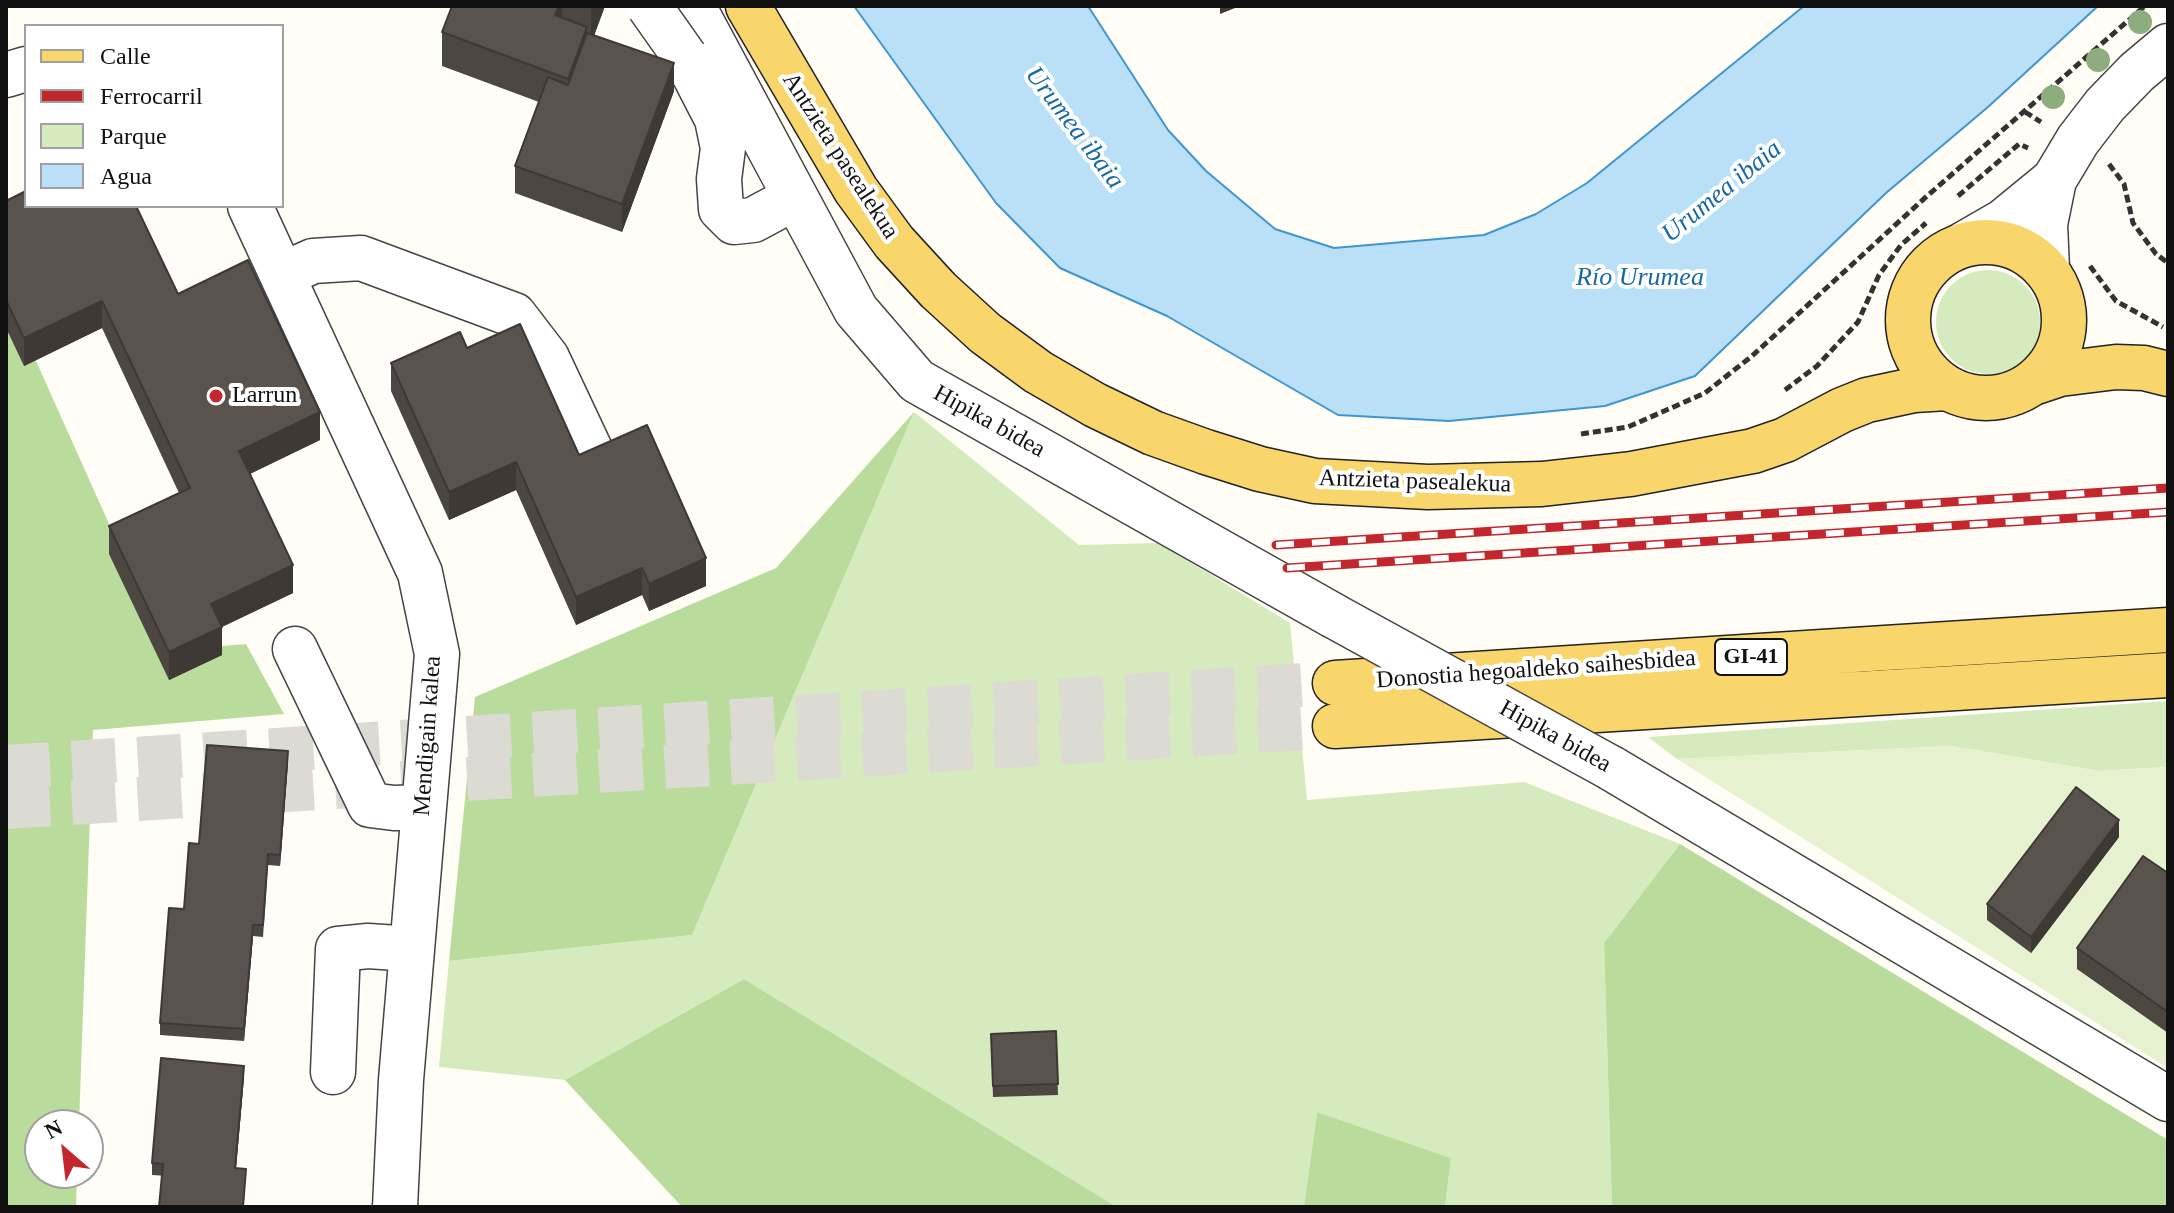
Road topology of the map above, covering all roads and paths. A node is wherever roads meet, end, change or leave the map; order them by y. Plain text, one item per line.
1 (647, 6) edge
2 (693, 6) edge
3 (748, 6) edge
4 (2145, 6) edge
5 (2168, 46) edge
6 (703, 90) junction
7 (2100, 159) dead end
8 (2042, 165) junction
9 (794, 198) junction
10 (1948, 204) dead end
11 (251, 208) edge
12 (721, 209) junction
13 (1950, 229) junction
14 (2089, 257) dead end
15 (2168, 263) edge
16 (282, 275) junction
17 (2054, 284) junction
18 (1907, 322) junction
19 (2168, 329) edge
20 (2156, 371) edge
21 (2033, 383) junction
22 (1947, 388) junction
23 (1782, 392) dead end
24 (1842, 410) junction
25 (1569, 436) dead end
26 (594, 458) edge
27 (2168, 630) edge
28 (295, 649) dead end
29 (2168, 675) edge
30 (1335, 683) tunnel mouth
31 (1335, 726) tunnel mouth
32 (424, 807) junction
33 (412, 949) junction
34 (333, 1072) dead end
35 (2168, 1099) edge
36 (395, 1207) edge

1 - 6 street, bridge
2 - 9 street, Hipika bidea
3 - 24 main road, Antzieta pasealekua
4 - 25 path
5 - 8 street
6 - 12 street
6 - 12 street
7 - 15 path
8 - 10 path
8 - 13 street
8 - 17 street
9 - 12 street
9 - 35 street, Hipika bidea, bridge
11 - 16 street, Mendigain kalea
13 - 17 main road
13 - 18 main road
13 - 23 path
14 - 19 path
16 - 26 street
16 - 32 street, Mendigain kalea
17 - 20 main road
17 - 21 main road
18 - 22 main road
18 - 24 main road, Antzieta pasealekua
20 - 21 main road
21 - 22 main road
22 - 24 main road, Antzieta pasealekua
27 - 30 main road, Donostia hegoaldeko saihesbidea / GI-41
28 - 32 street
29 - 31 main road, Donostia hegoaldeko saihesbidea / GI-41
32 - 33 street, Mendigain kalea
33 - 34 street
33 - 36 street, Mendigain kalea

